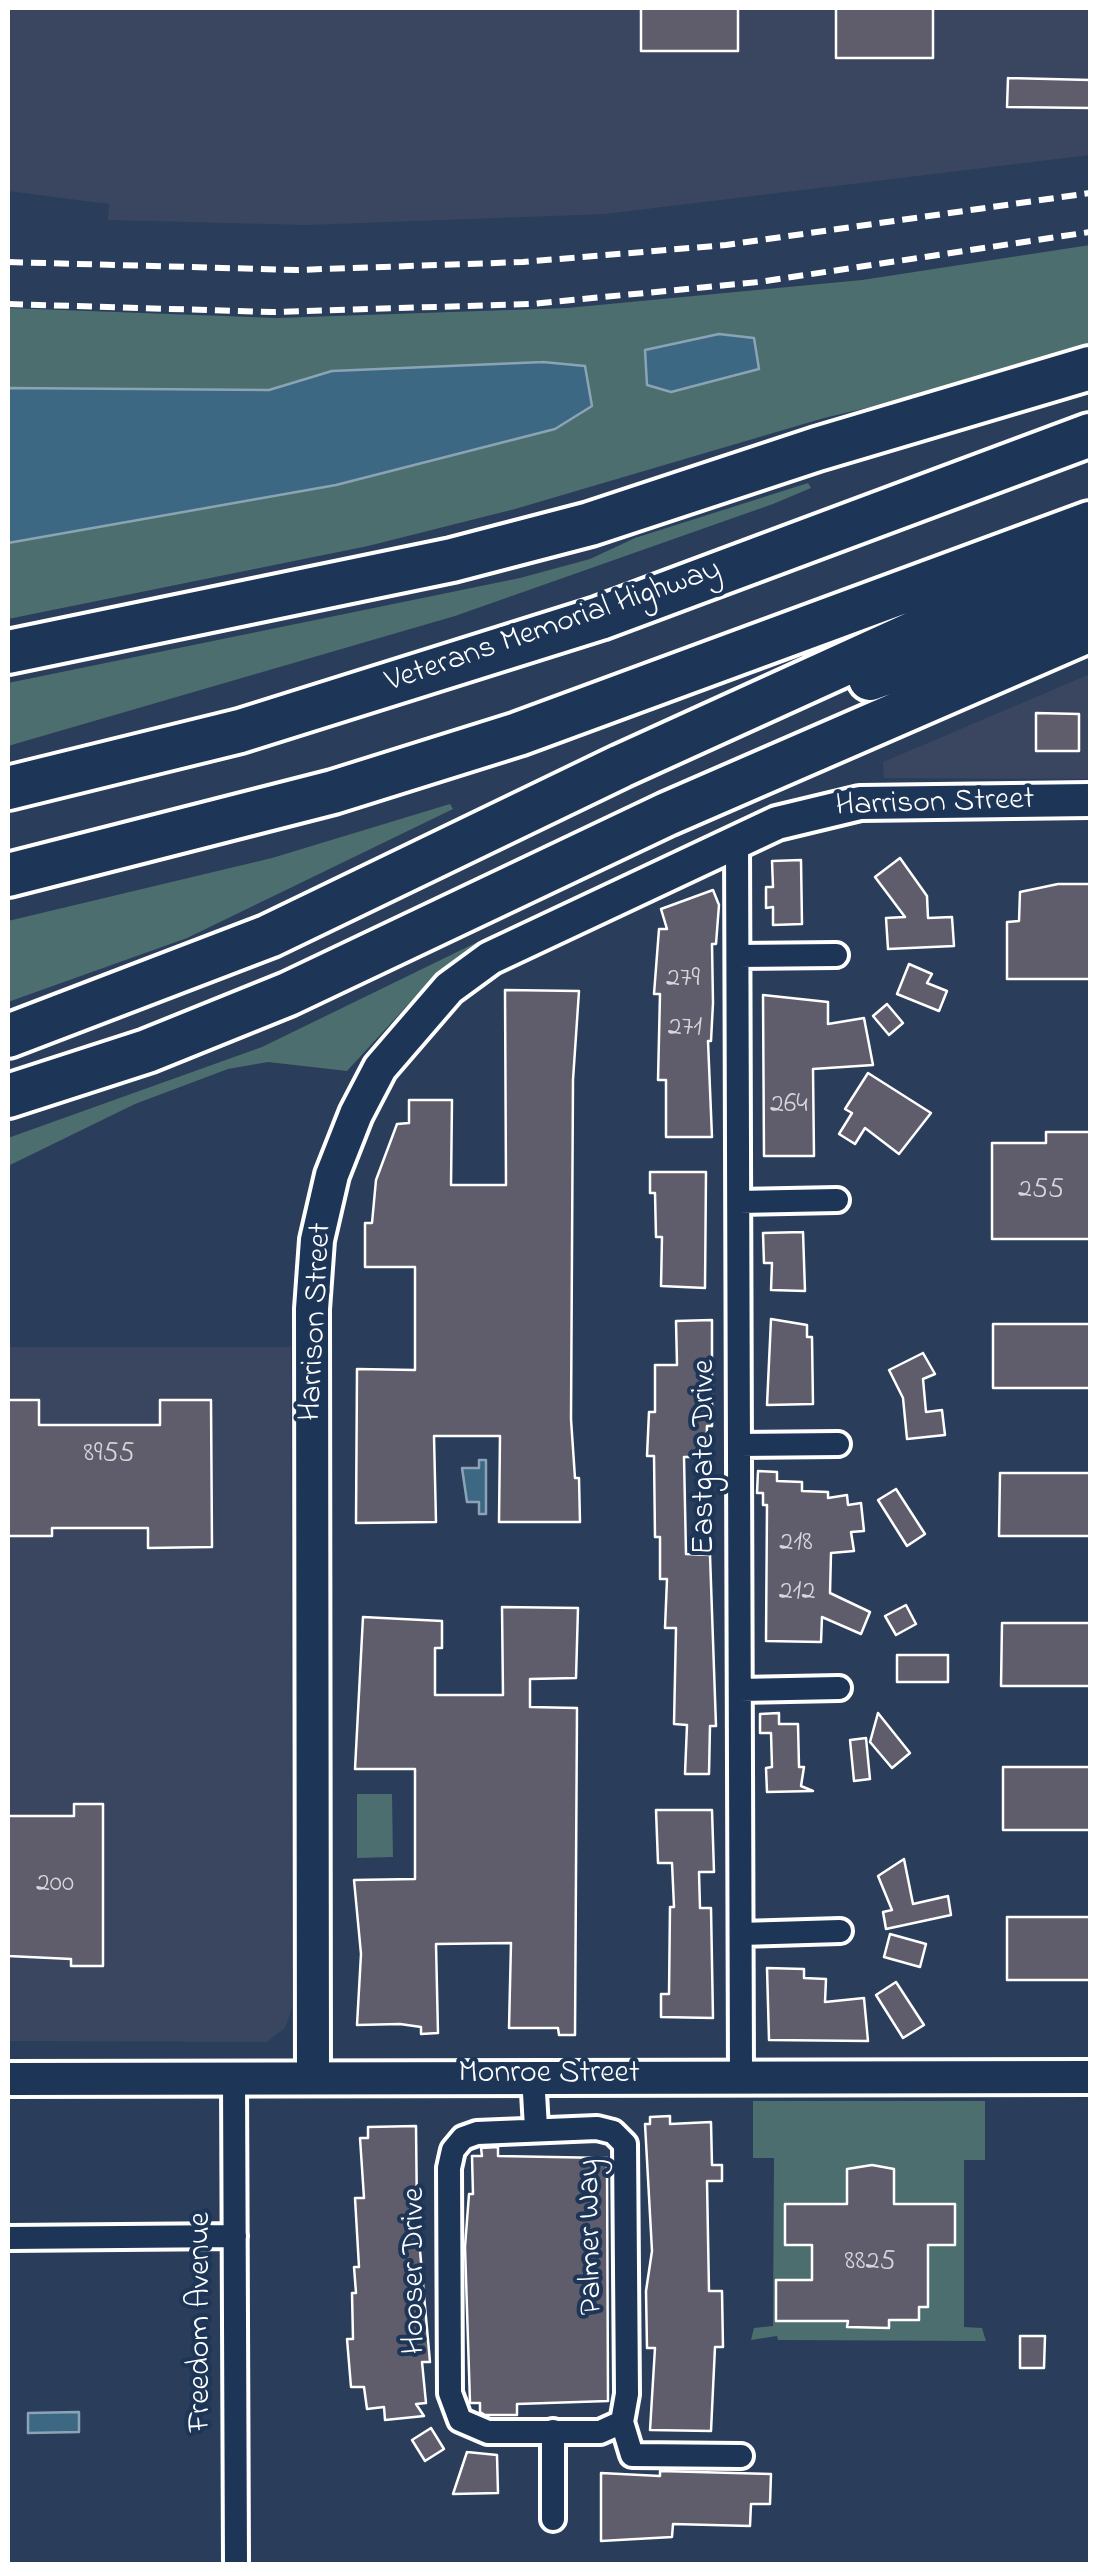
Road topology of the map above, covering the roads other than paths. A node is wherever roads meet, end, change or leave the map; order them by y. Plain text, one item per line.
1 (1090, 368) edge
2 (1090, 435) edge
3 (1090, 524) edge
4 (1090, 560) edge
5 (1090, 599) edge
6 (1090, 630) edge
7 (8, 652) edge
8 (752, 706) junction
9 (8, 788) edge
10 (1090, 800) edge
11 (738, 839) junction
12 (8, 875) edge
13 (836, 954) dead end
14 (738, 956) junction
15 (8, 1036) edge
16 (8, 1096) edge
17 (837, 1200) dead end
18 (738, 1202) junction
19 (838, 1444) dead end
20 (739, 1446) junction
21 (839, 1688) dead end
22 (740, 1690) junction
23 (840, 1931) dead end
24 (741, 1934) junction
25 (533, 2075) junction
26 (741, 2075) junction
27 (234, 2078) junction
28 (313, 2078) junction
29 (1090, 2078) edge
30 (8, 2079) edge
31 (536, 2128) junction
32 (235, 2236) junction
33 (8, 2238) edge
34 (622, 2422) junction
35 (553, 2431) junction
36 (741, 2456) dead end
37 (553, 2519) dead end
38 (236, 2564) edge

1 - 7 highway
2 - 9 highway, Veterans Memorial Highway
3 - 12 highway
4 - 8 highway
5 - 8 highway
6 - 16 highway
8 - 15 highway
10 - 11 street, Harrison Street
11 - 14 street, Eastgate Drive
11 - 28 street, Harrison Street
13 - 14 street
14 - 18 street, Eastgate Drive
17 - 18 street
18 - 20 street, Eastgate Drive
19 - 20 street
20 - 22 street, Eastgate Drive
21 - 22 street
22 - 24 street, Eastgate Drive
23 - 24 street
24 - 26 street, Eastgate Drive
25 - 26 street, Monroe Street
25 - 28 street, Monroe Street
25 - 31 street
26 - 29 street, Monroe Street
27 - 28 street, Monroe Street
27 - 30 street, Monroe Street
27 - 32 street, Freedom Avenue
31 - 34 street, Palmer Way
31 - 35 street, Hooser Drive
32 - 33 street
32 - 38 street, Freedom Avenue
34 - 35 street
34 - 36 street
35 - 37 street

